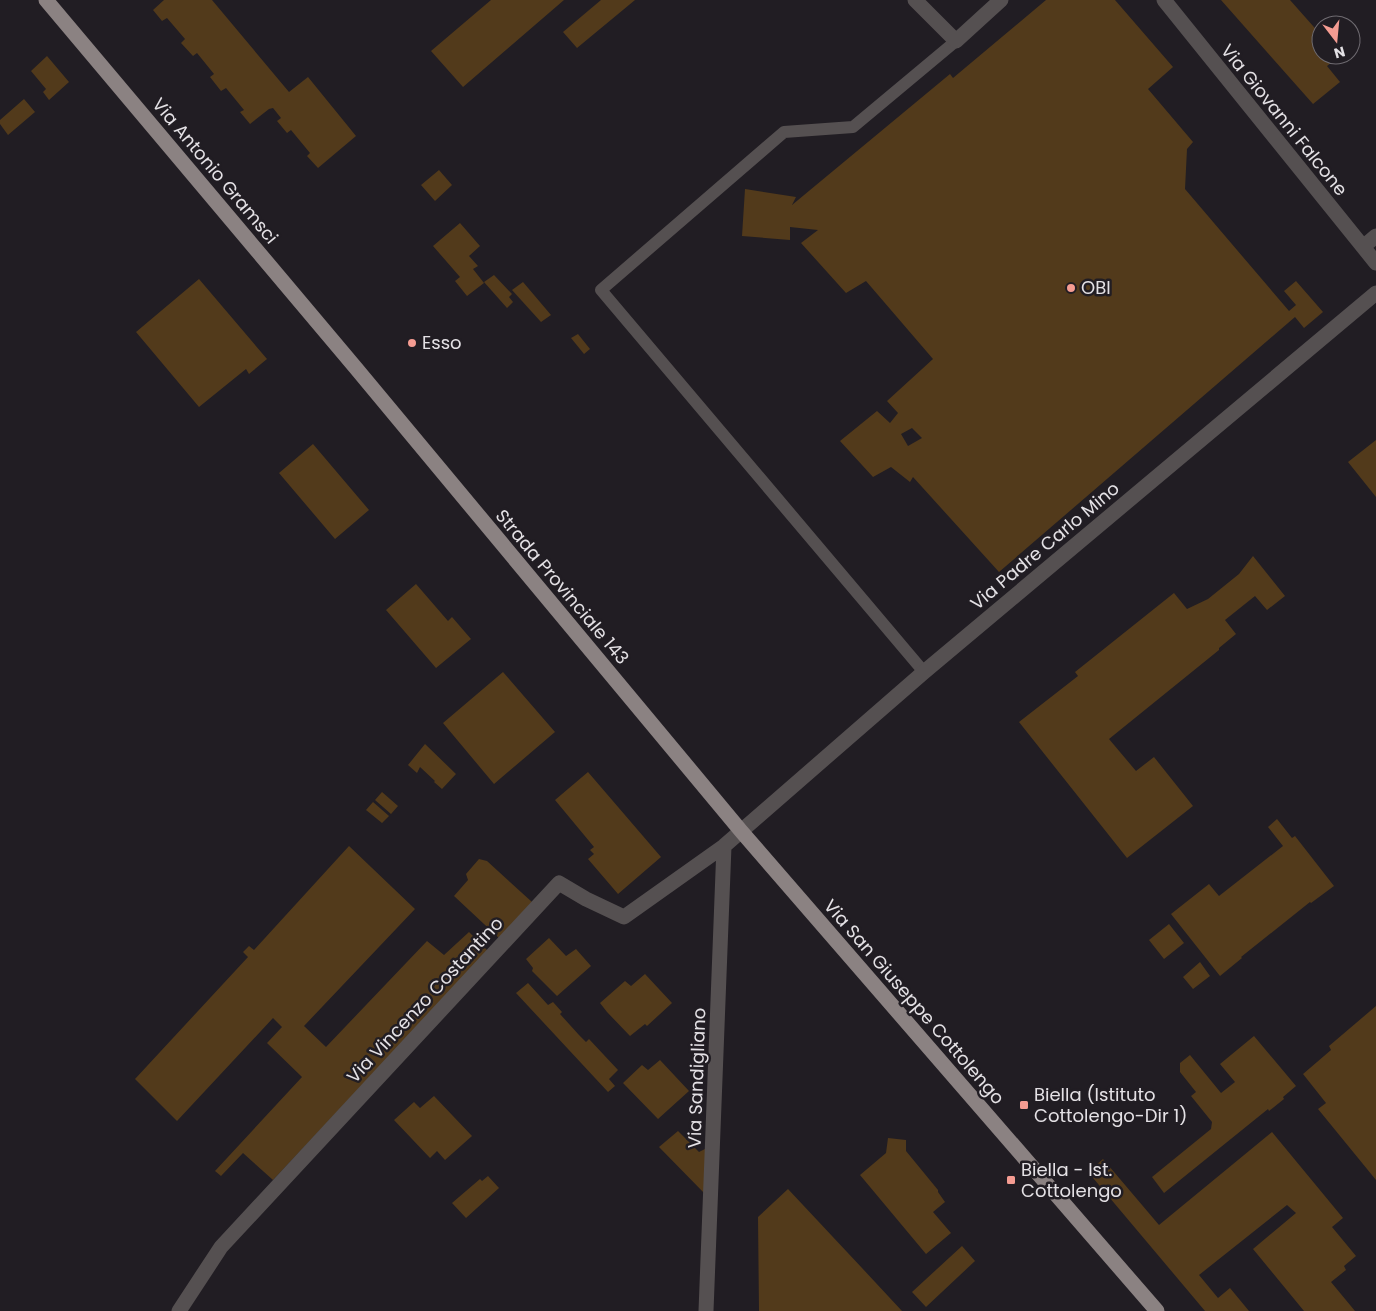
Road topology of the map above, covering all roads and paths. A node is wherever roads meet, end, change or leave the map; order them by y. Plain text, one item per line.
1 (46, 0) edge
2 (915, 0) edge
3 (1000, 0) edge
4 (1164, 0) edge
5 (956, 41) junction
6 (1376, 236) edge
7 (1363, 247) junction
8 (1376, 263) edge
9 (1376, 292) edge
10 (355, 367) joint
11 (924, 672) junction
12 (741, 830) junction
13 (724, 846) junction
14 (179, 1311) edge
15 (706, 1311) edge
16 (1157, 1311) edge

1 - 10 main road, Via Antonio Gramsci
2 - 5 street
3 - 5 street
4 - 7 street, Via Giovanni Falcone
5 - 11 lane
6 - 7 street
7 - 8 street, Via Giovanni Falcone
9 - 11 street, Via Padre Carlo Mino
10 - 12 main road, Strada Provinciale 143
11 - 12 street, Via Padre Carlo Mino
12 - 13 street, Via Vincenzo Costantino
12 - 16 main road, Via San Giuseppe Cottolengo
13 - 14 street, Via Vincenzo Costantino
13 - 15 street, Via Sandigliano

